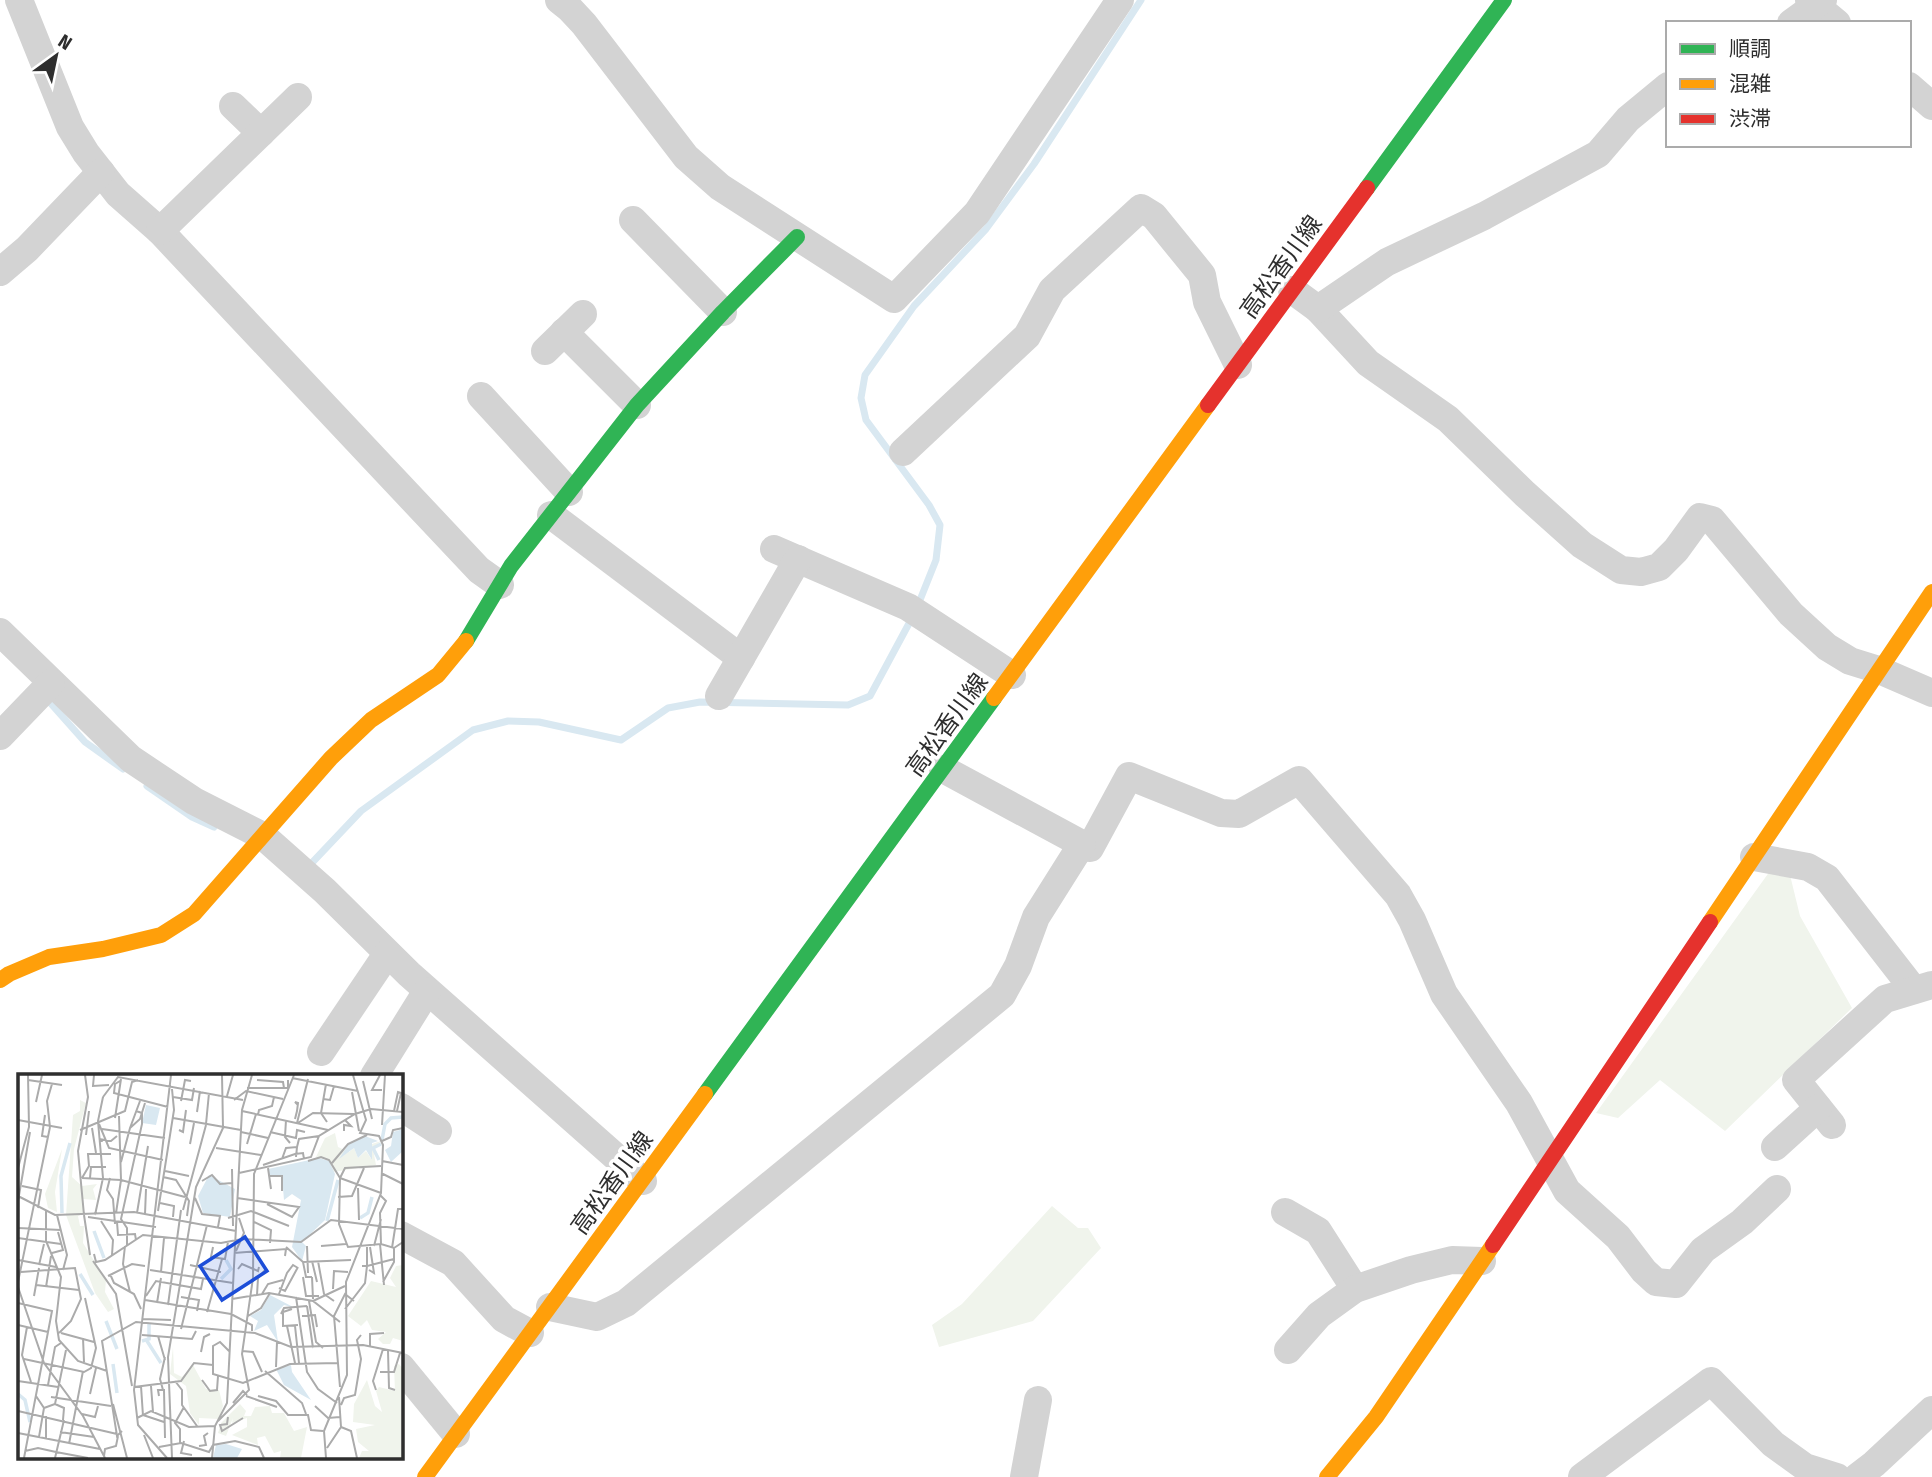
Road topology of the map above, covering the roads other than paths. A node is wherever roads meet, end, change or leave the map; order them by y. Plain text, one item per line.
1 (19, 0) edge
2 (558, 0) edge
3 (1120, 0) edge
4 (1504, 0) edge
5 (1821, 7) edge
6 (1795, 21) edge
7 (1666, 88) edge
8 (1911, 88) edge
9 (298, 97) dead end
10 (233, 106) dead end
11 (1932, 106) edge
12 (261, 133) junction
13 (101, 172) junction
14 (633, 220) dead end
15 (160, 231) junction
16 (797, 237) junction
17 (0, 272) edge
18 (1292, 290) junction
19 (1318, 309) junction
20 (723, 312) junction
21 (564, 332) dead end
22 (1238, 365) junction
23 (481, 396) dead end
24 (637, 405) junction
25 (903, 452) dead end
26 (569, 492) junction
27 (551, 515) junction
28 (500, 584) junction
29 (1932, 592) edge
30 (0, 632) edge
31 (741, 658) junction
32 (1879, 670) junction
33 (1012, 675) junction
34 (45, 690) junction
35 (1932, 693) edge
36 (719, 696) dead end
37 (0, 736) edge
38 (943, 769) junction
39 (257, 843) junction
40 (1082, 844) junction
41 (1754, 857) junction
42 (387, 954) junction
43 (0, 980) edge
44 (1923, 988) edge
45 (428, 991) junction
46 (321, 1052) dead end
47 (375, 1074) edge
48 (402, 1108) edge
49 (438, 1131) dead end
50 (1775, 1147) dead end
51 (1549, 1161) junction
52 (643, 1181) junction
53 (1777, 1189) dead end
54 (1285, 1212) dead end
55 (402, 1237) edge
56 (1482, 1261) junction
57 (1355, 1289) junction
58 (550, 1307) junction
59 (530, 1333) junction
60 (1288, 1350) dead end
61 (402, 1368) edge
62 (1038, 1400) dead end
63 (1932, 1410) edge
64 (456, 1434) junction
65 (425, 1477) edge
66 (1024, 1477) edge
67 (1327, 1477) edge
68 (1582, 1477) edge
69 (1838, 1477) edge
70 (1857, 1477) edge

1 - 13 street
2 - 16 street
3 - 16 street
4 - 18 street, 高松香川線
5 - 6 street
7 - 19 street
8 - 11 street
9 - 12 street
10 - 12 street
12 - 15 street
13 - 15 street
13 - 17 street
14 - 20 street
15 - 28 street
16 - 20 street
18 - 19 street
18 - 22 street, 高松香川線
19 - 32 street
20 - 24 street
21 - 24 street
22 - 25 street
22 - 33 street, 高松香川線
23 - 26 street
24 - 26 street
26 - 27 street
27 - 28 street
27 - 31 street
28 - 39 street
29 - 32 street
30 - 34 street
31 - 33 street
31 - 36 street
32 - 35 street
32 - 41 street
33 - 38 street, 高松香川線
34 - 37 street
34 - 39 street
38 - 40 street
38 - 52 street, 高松香川線
39 - 42 street
39 - 43 street
40 - 51 street
40 - 58 street
41 - 44 street
41 - 51 street
42 - 45 street
42 - 46 street
44 - 50 street
45 - 47 street
45 - 52 street
48 - 49 street
51 - 53 street
51 - 56 street
52 - 58 street, 高松香川線
54 - 57 street
55 - 59 street
56 - 57 street
56 - 67 street
57 - 60 street
58 - 59 street, 高松香川線
59 - 64 street, 高松香川線
61 - 64 street
62 - 66 street
63 - 70 street
64 - 65 street, 高松香川線
68 - 69 street

